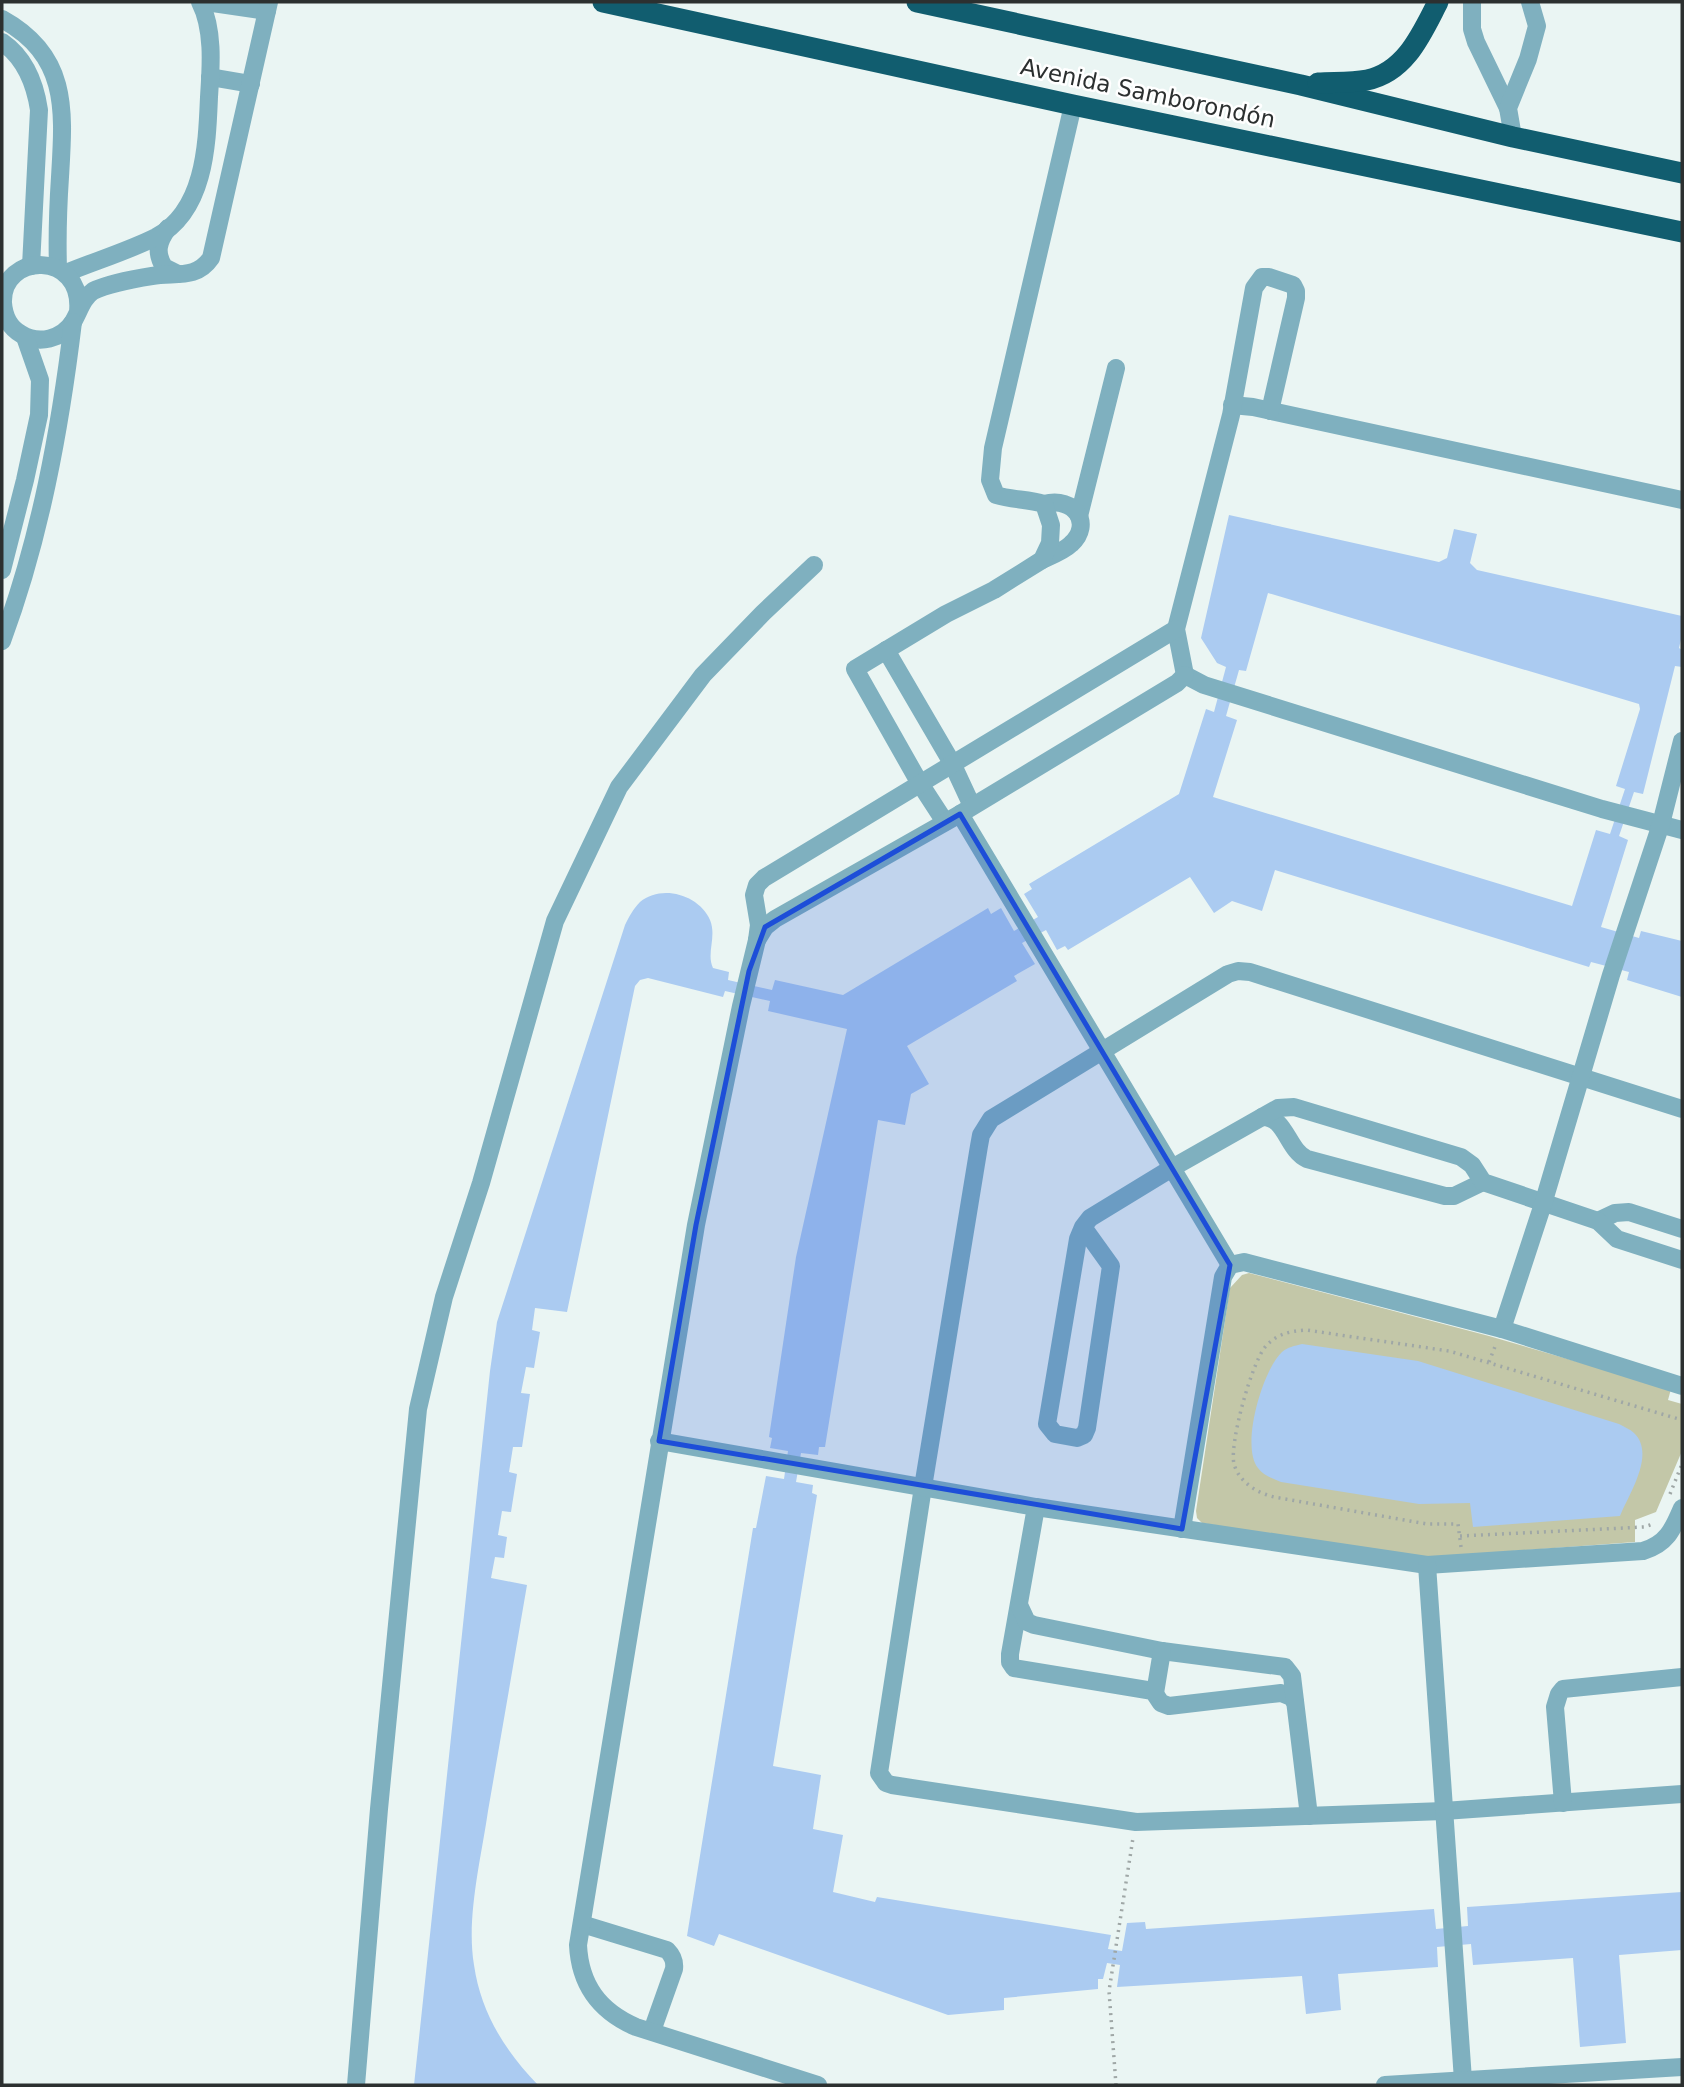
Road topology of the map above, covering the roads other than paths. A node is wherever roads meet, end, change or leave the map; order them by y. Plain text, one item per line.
1 (200, 2) edge
2 (206, 2) edge
3 (603, 2) edge
4 (917, 2) edge
5 (1438, 2) edge
6 (1472, 2) edge
7 (1530, 2) edge
8 (268, 6) edge
9 (2, 19) edge
10 (2, 42) edge
11 (210, 77) junction
12 (251, 84) junction
13 (1301, 85) junction
14 (1073, 105) junction
15 (1508, 108) junction
16 (40, 124) junction
17 (63, 124) junction
18 (1513, 138) junction
19 (205, 156) junction
20 (233, 163) junction
21 (1682, 173) edge
22 (168, 228) junction
23 (1682, 232) edge
24 (27, 267) junction
25 (2, 268) edge
26 (62, 271) junction
27 (182, 275) junction
28 (75, 317) junction
29 (14, 330) edge
30 (1116, 368) dead end
31 (1232, 405) junction
32 (1270, 411) junction
33 (1682, 500) edge
34 (1044, 504) junction
35 (1079, 516) junction
36 (1042, 561) junction
37 (814, 565) dead end
38 (2, 570) edge
39 (1175, 629) junction
40 (2, 641) edge
41 (886, 650) junction
42 (1185, 675) junction
43 (1682, 741) edge
44 (951, 763) junction
45 (919, 782) junction
46 (959, 814) junction
47 (1661, 824) junction
48 (1682, 830) edge
49 (757, 940) junction
50 (1102, 1052) junction
51 (1580, 1078) junction
52 (1682, 1109) edge
53 (1262, 1117) junction
54 (1172, 1168) junction
55 (1483, 1182) junction
56 (1543, 1204) junction
57 (1598, 1221) junction
58 (1083, 1227) junction
59 (1682, 1229) edge
60 (1682, 1260) edge
61 (1230, 1265) junction
62 (1502, 1329) junction
63 (1682, 1385) edge
64 (659, 1441) junction
65 (923, 1487) junction
66 (1676, 1502) edge
67 (1036, 1507) junction
68 (1182, 1529) junction
69 (1427, 1565) junction
70 (1020, 1607) junction
71 (1162, 1651) junction
72 (1682, 1677) edge
73 (1155, 1693) junction
74 (1295, 1702) junction
75 (1682, 1794) edge
76 (1563, 1804) junction
77 (1444, 1811) junction
78 (1310, 1816) junction
79 (582, 1924) junction
80 (652, 2031) junction
81 (1682, 2067) edge
82 (1463, 2082) edge
83 (356, 2085) edge
84 (818, 2085) edge
85 (1385, 2085) edge

1 - 11 street
2 - 8 street
3 - 14 highway, Avenida Samborondón
4 - 13 highway, Avenida Samborondón
5 - 13 highway
6 - 15 street
7 - 15 street
8 - 12 street
9 - 17 street
10 - 16 street
11 - 12 street
11 - 19 street
12 - 20 street
13 - 18 highway, Avenida Samborondón
14 - 23 highway, Avenida Samborondón
14 - 34 street
15 - 18 street
16 - 17 street
16 - 24 street
17 - 26 street
18 - 21 highway, Avenida Samborondón
19 - 20 street
19 - 22 street
20 - 27 street
22 - 26 street
22 - 27 street
24 - 25 street
24 - 26 street
24 - 29 street
26 - 28 street
27 - 28 street
28 - 29 street
28 - 40 street
29 - 38 street
30 - 35 street
31 - 32 street
31 - 32 street
31 - 39 street
32 - 33 street
34 - 35 street
34 - 36 street
35 - 36 street
36 - 41 street
37 - 83 street
39 - 42 street
39 - 44 street
41 - 44 street
41 - 45 street
42 - 46 street
42 - 47 street
43 - 47 street
44 - 45 street
44 - 46 street
45 - 46 street
45 - 49 street
46 - 49 street
46 - 50 street
47 - 48 street
47 - 51 street
49 - 64 street
50 - 51 street
50 - 54 street
50 - 65 street
51 - 52 street
51 - 56 street
53 - 54 street
53 - 55 street
53 - 55 street
54 - 58 street
54 - 61 street
55 - 56 street
56 - 57 street
56 - 62 street
57 - 59 street
57 - 60 street
58 - 58 street
61 - 62 street
61 - 68 street
62 - 63 street
64 - 65 street
64 - 79 street
65 - 67 street
65 - 78 street
66 - 69 street
67 - 68 street
67 - 70 street
68 - 69 street
69 - 77 street
70 - 71 street
70 - 73 street
71 - 73 street
71 - 74 street
72 - 76 street
73 - 74 street
74 - 78 street
75 - 76 street
76 - 77 street
77 - 78 street
77 - 82 street
79 - 80 street
79 - 80 street
80 - 84 street
81 - 82 street
82 - 85 street

